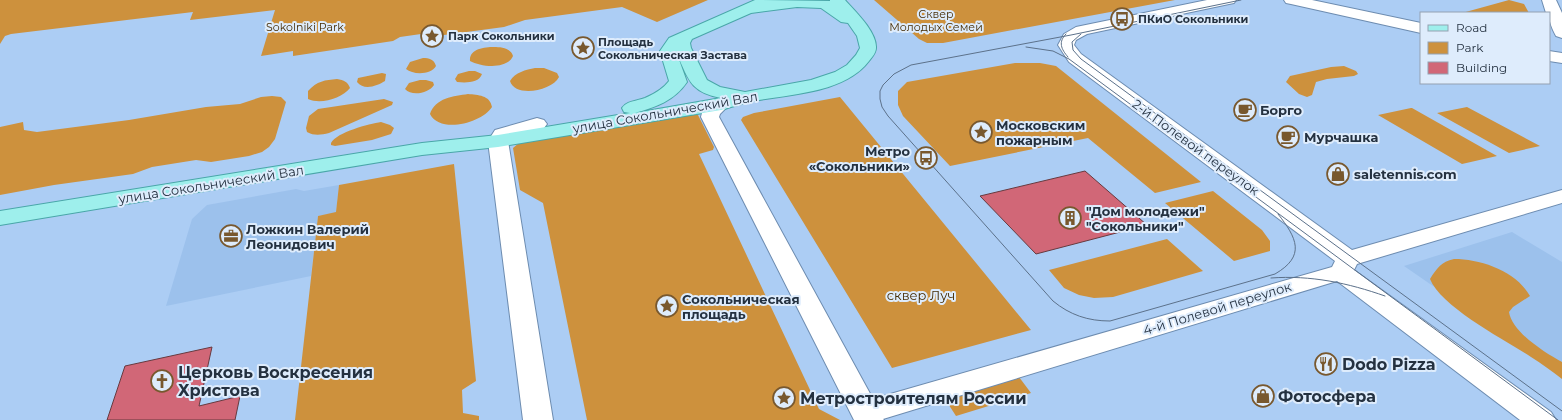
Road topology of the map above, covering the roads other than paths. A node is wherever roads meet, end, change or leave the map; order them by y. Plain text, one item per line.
1 (768, 0) edge
2 (837, 0) edge
3 (1229, 0) edge
4 (1291, 0) edge
5 (1549, 0) edge
6 (744, 10) junction
7 (857, 25) junction
8 (1420, 28) edge
9 (1562, 33) edge
10 (687, 35) junction
11 (1550, 56) edge
12 (1562, 58) edge
13 (757, 94) junction
14 (718, 114) junction
15 (537, 124) junction
16 (498, 141) junction
17 (422, 149) junction
18 (1562, 196) edge
19 (0, 218) edge
20 (1345, 265) junction
21 (867, 416) edge
22 (538, 420) edge
23 (1541, 420) edge

1 - 6 main road
2 - 7 main road
3 - 20 street, 2-й Полевой переулок
4 - 8 street
5 - 9 street
6 - 7 main road
6 - 10 main road
7 - 13 main road, улица Сокольнический Вал
10 - 13 main road
10 - 15 main road, улица Сокольнический Вал
11 - 12 street
13 - 14 main road, улица Сокольнический Вал
14 - 16 main road, улица Сокольнический Вал
14 - 21 street
15 - 16 street
15 - 17 main road, улица Сокольнический Вал
16 - 17 main road, улица Сокольнический Вал
16 - 22 street
17 - 19 main road, улица Сокольнический Вал
18 - 20 street, 4-й Полевой переулок
20 - 21 street, 4-й Полевой переулок
20 - 23 street, 2-й Полевой переулок

